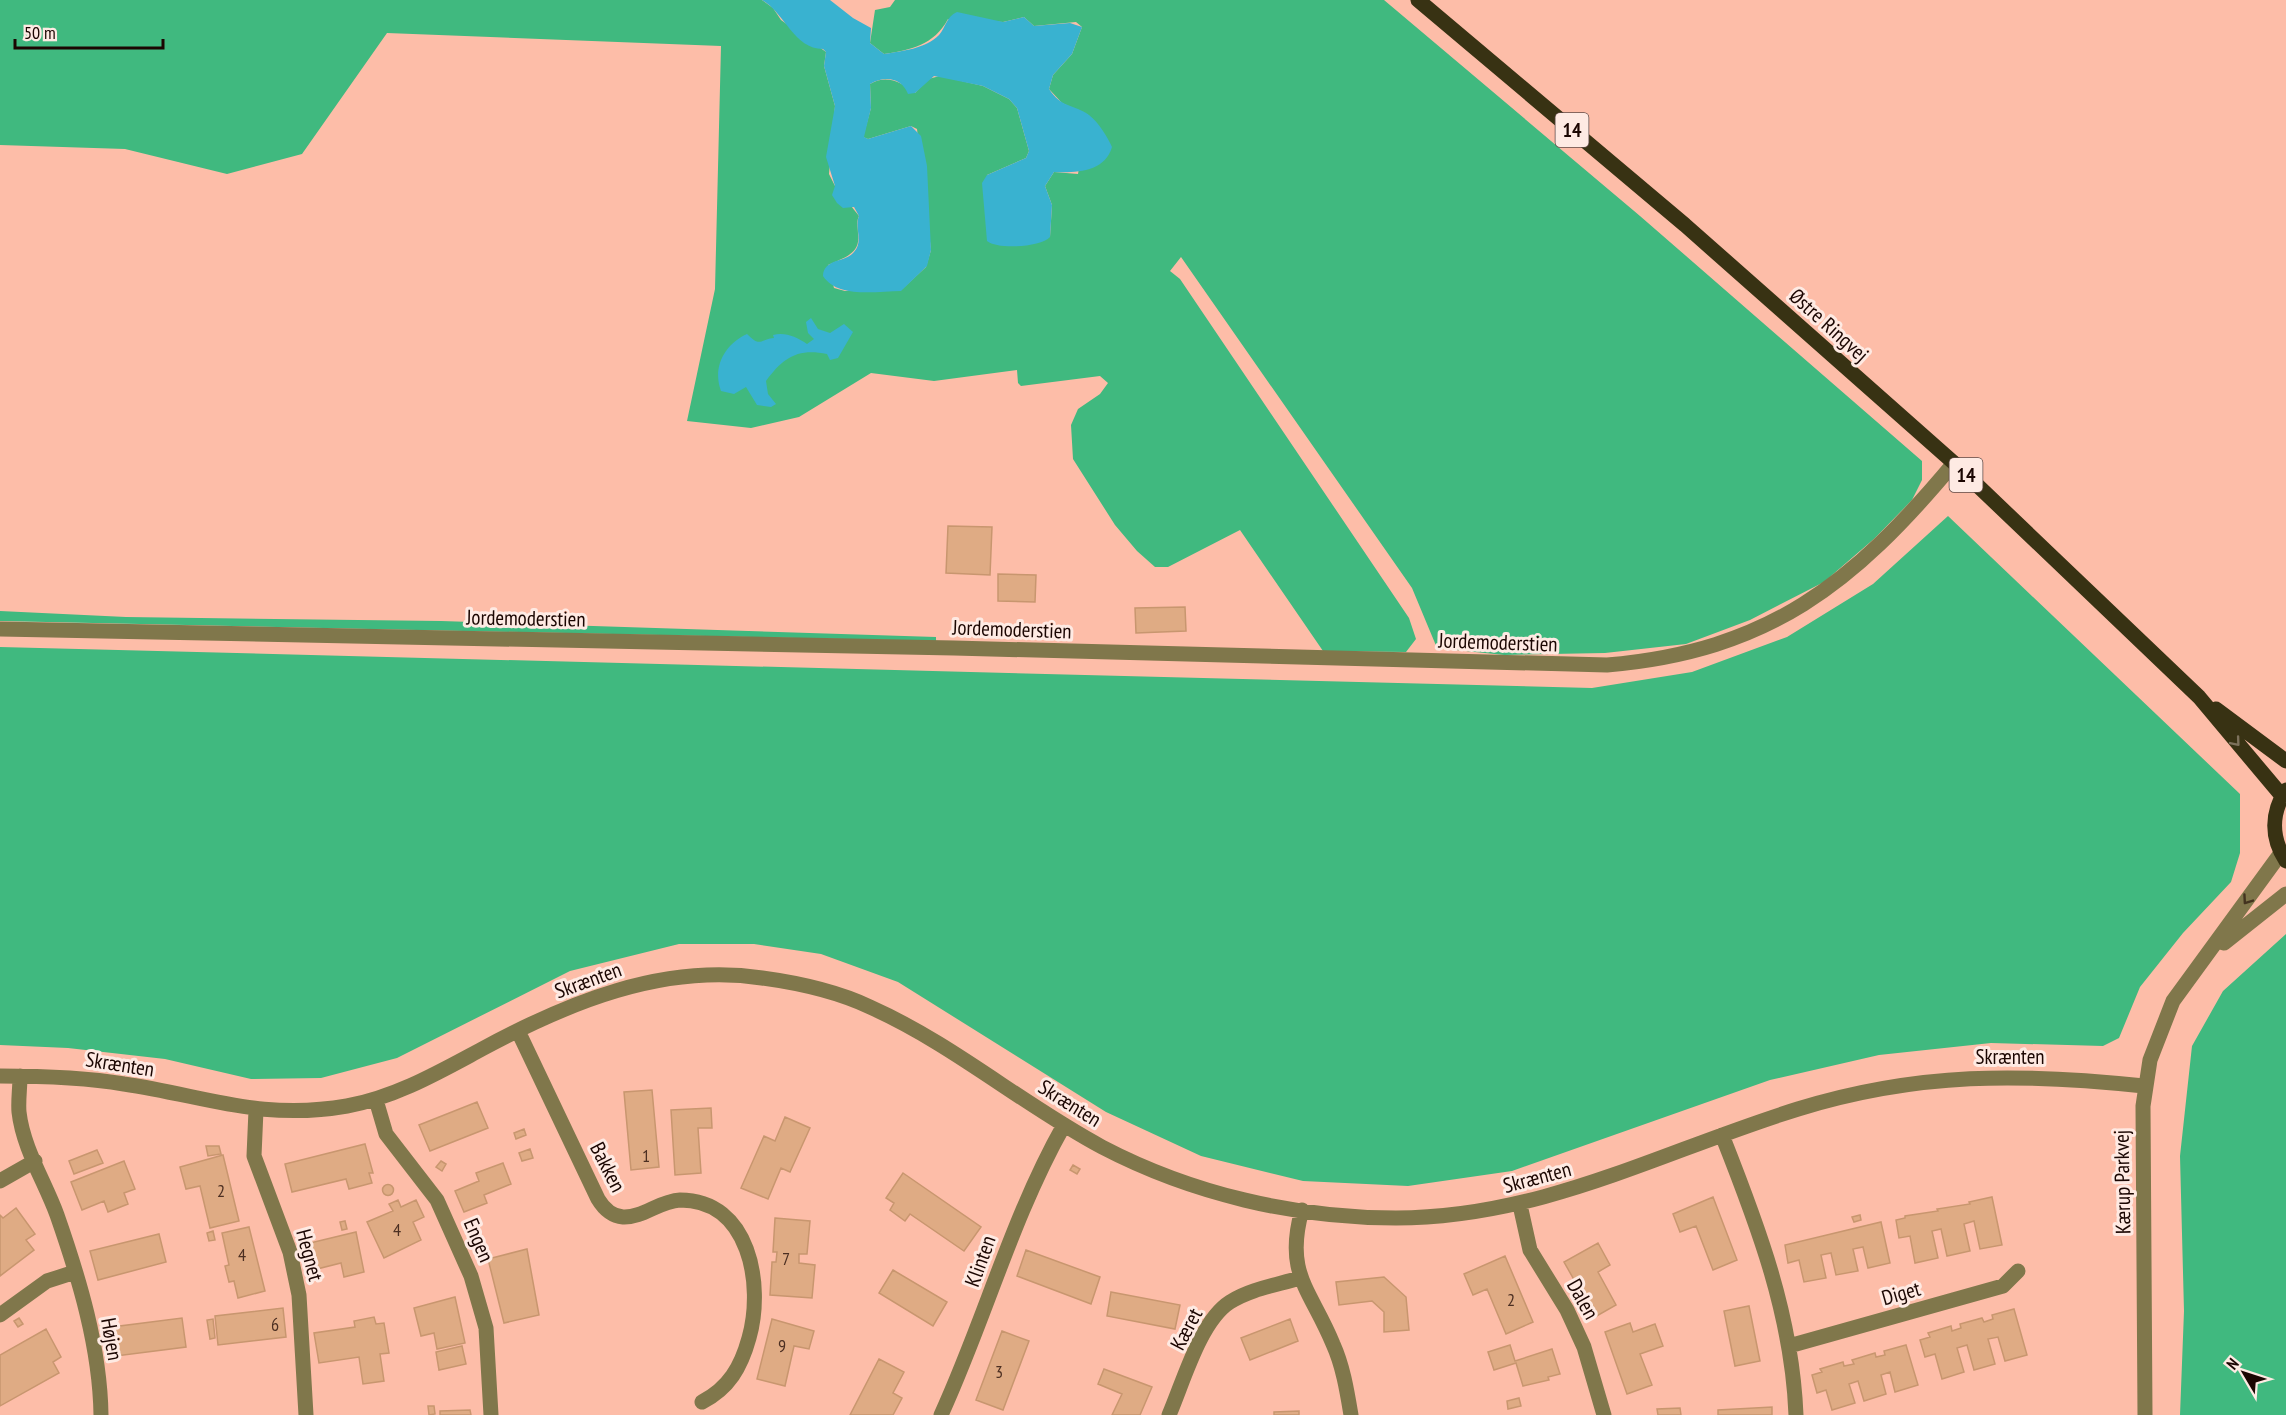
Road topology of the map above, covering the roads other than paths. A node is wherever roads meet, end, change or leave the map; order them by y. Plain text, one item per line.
1 (1418, 0) edge
2 (1954, 464) junction
3 (0, 628) edge
4 (2199, 697) junction
5 (2286, 761) edge
6 (2284, 793) edge
7 (2283, 857) edge
8 (2286, 894) edge
9 (2201, 962) junction
10 (518, 1031) junction
11 (0, 1076) edge
12 (20, 1076) junction
13 (2144, 1086) junction
14 (376, 1100) junction
15 (256, 1110) junction
16 (1064, 1125) junction
17 (1722, 1135) junction
18 (34, 1161) junction
19 (0, 1181) edge
20 (1520, 1205) junction
21 (1302, 1210) junction
22 (2018, 1271) dead end
23 (75, 1272) junction
24 (1300, 1278) junction
25 (0, 1315) edge
26 (1789, 1346) junction
27 (702, 1402) dead end
28 (101, 1415) edge
29 (306, 1415) edge
30 (491, 1415) edge
31 (941, 1415) edge
32 (1169, 1415) edge
33 (1351, 1415) edge
34 (1604, 1415) edge
35 (1796, 1415) edge
36 (2145, 1415) edge

1 - 2 main road, Østre Ringvej / 14
2 - 3 street, Jordemoderstien
2 - 4 main road, Østre Ringvej / 14
4 - 5 main road, Østre Ringvej / 14
4 -> 6 main road, Østre Ringvej / 14
6 - 7 main road, 14
7 -> 9 street, Kærup Parkvej
8 - 9 street, Kærup Parkvej
9 - 13 street, Kærup Parkvej
10 - 14 street, Skrænten
10 - 16 street, Skrænten
10 - 27 street, Bakken
11 - 12 street, Skrænten
12 - 15 street, Skrænten
12 - 18 street, Højen
13 - 17 street, Skrænten
13 - 36 street, Kærup Parkvej
14 - 15 street, Skrænten
14 - 30 street, Engen
15 - 29 street, Hegnet
16 - 21 street, Skrænten
16 - 31 street, Klinten
17 - 20 street, Skrænten
17 - 26 street
18 - 19 street
18 - 23 street, Højen
20 - 21 street, Skrænten
20 - 34 street, Dalen
21 - 24 street
22 - 26 street, Diget
23 - 25 street
23 - 28 street, Højen
24 - 32 street, Kæret
24 - 33 street
26 - 35 street

